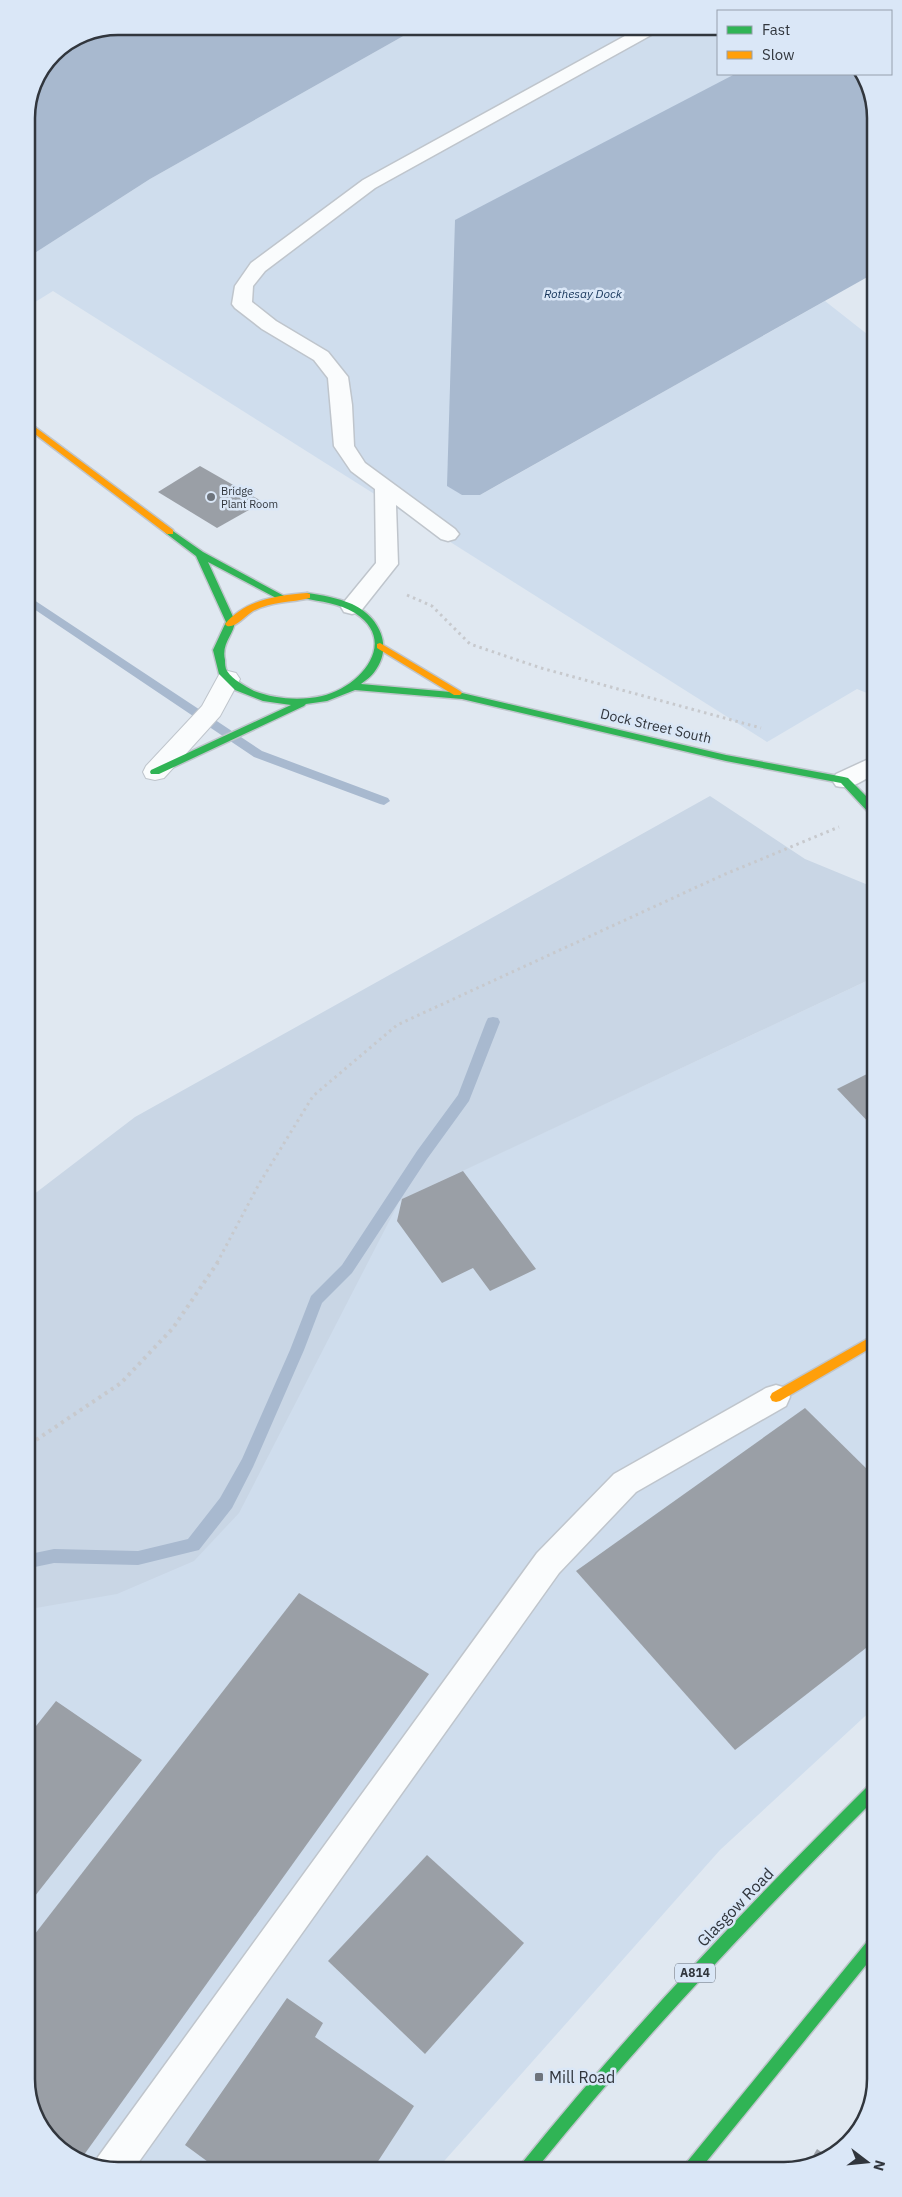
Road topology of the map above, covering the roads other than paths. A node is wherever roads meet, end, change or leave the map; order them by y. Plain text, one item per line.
1 (640, 35) edge
2 (35, 430) edge
3 (385, 488) junction
4 (448, 534) dead end
5 (200, 554) junction
6 (281, 597) junction
7 (352, 608) junction
8 (230, 621) junction
9 (380, 646) junction
10 (228, 679) junction
11 (355, 687) junction
12 (462, 696) junction
13 (305, 702) junction
14 (867, 768) edge
15 (154, 772) joint
16 (844, 780) junction
17 (867, 804) edge
18 (867, 1344) edge
19 (776, 1398) joint
20 (867, 1797) edge
21 (867, 1953) edge
22 (117, 2162) edge
23 (532, 2162) edge
24 (696, 2162) edge

1 - 3 lane
2 - 5 street
3 - 4 lane
3 - 7 lane
5 - 6 street
5 - 8 street
6 - 7 street
6 - 8 street
7 - 9 street
8 - 10 street
9 - 11 street
9 - 12 street, Dock Street South
10 - 13 street
10 - 15 street
11 - 12 street, Dock Street South
11 - 13 street
12 - 16 street, Dock Street South
13 - 15 street
14 - 16 lane
16 - 17 street
18 - 19 street
19 - 22 lane
20 - 23 street, Glasgow Road / A814
21 - 24 street

